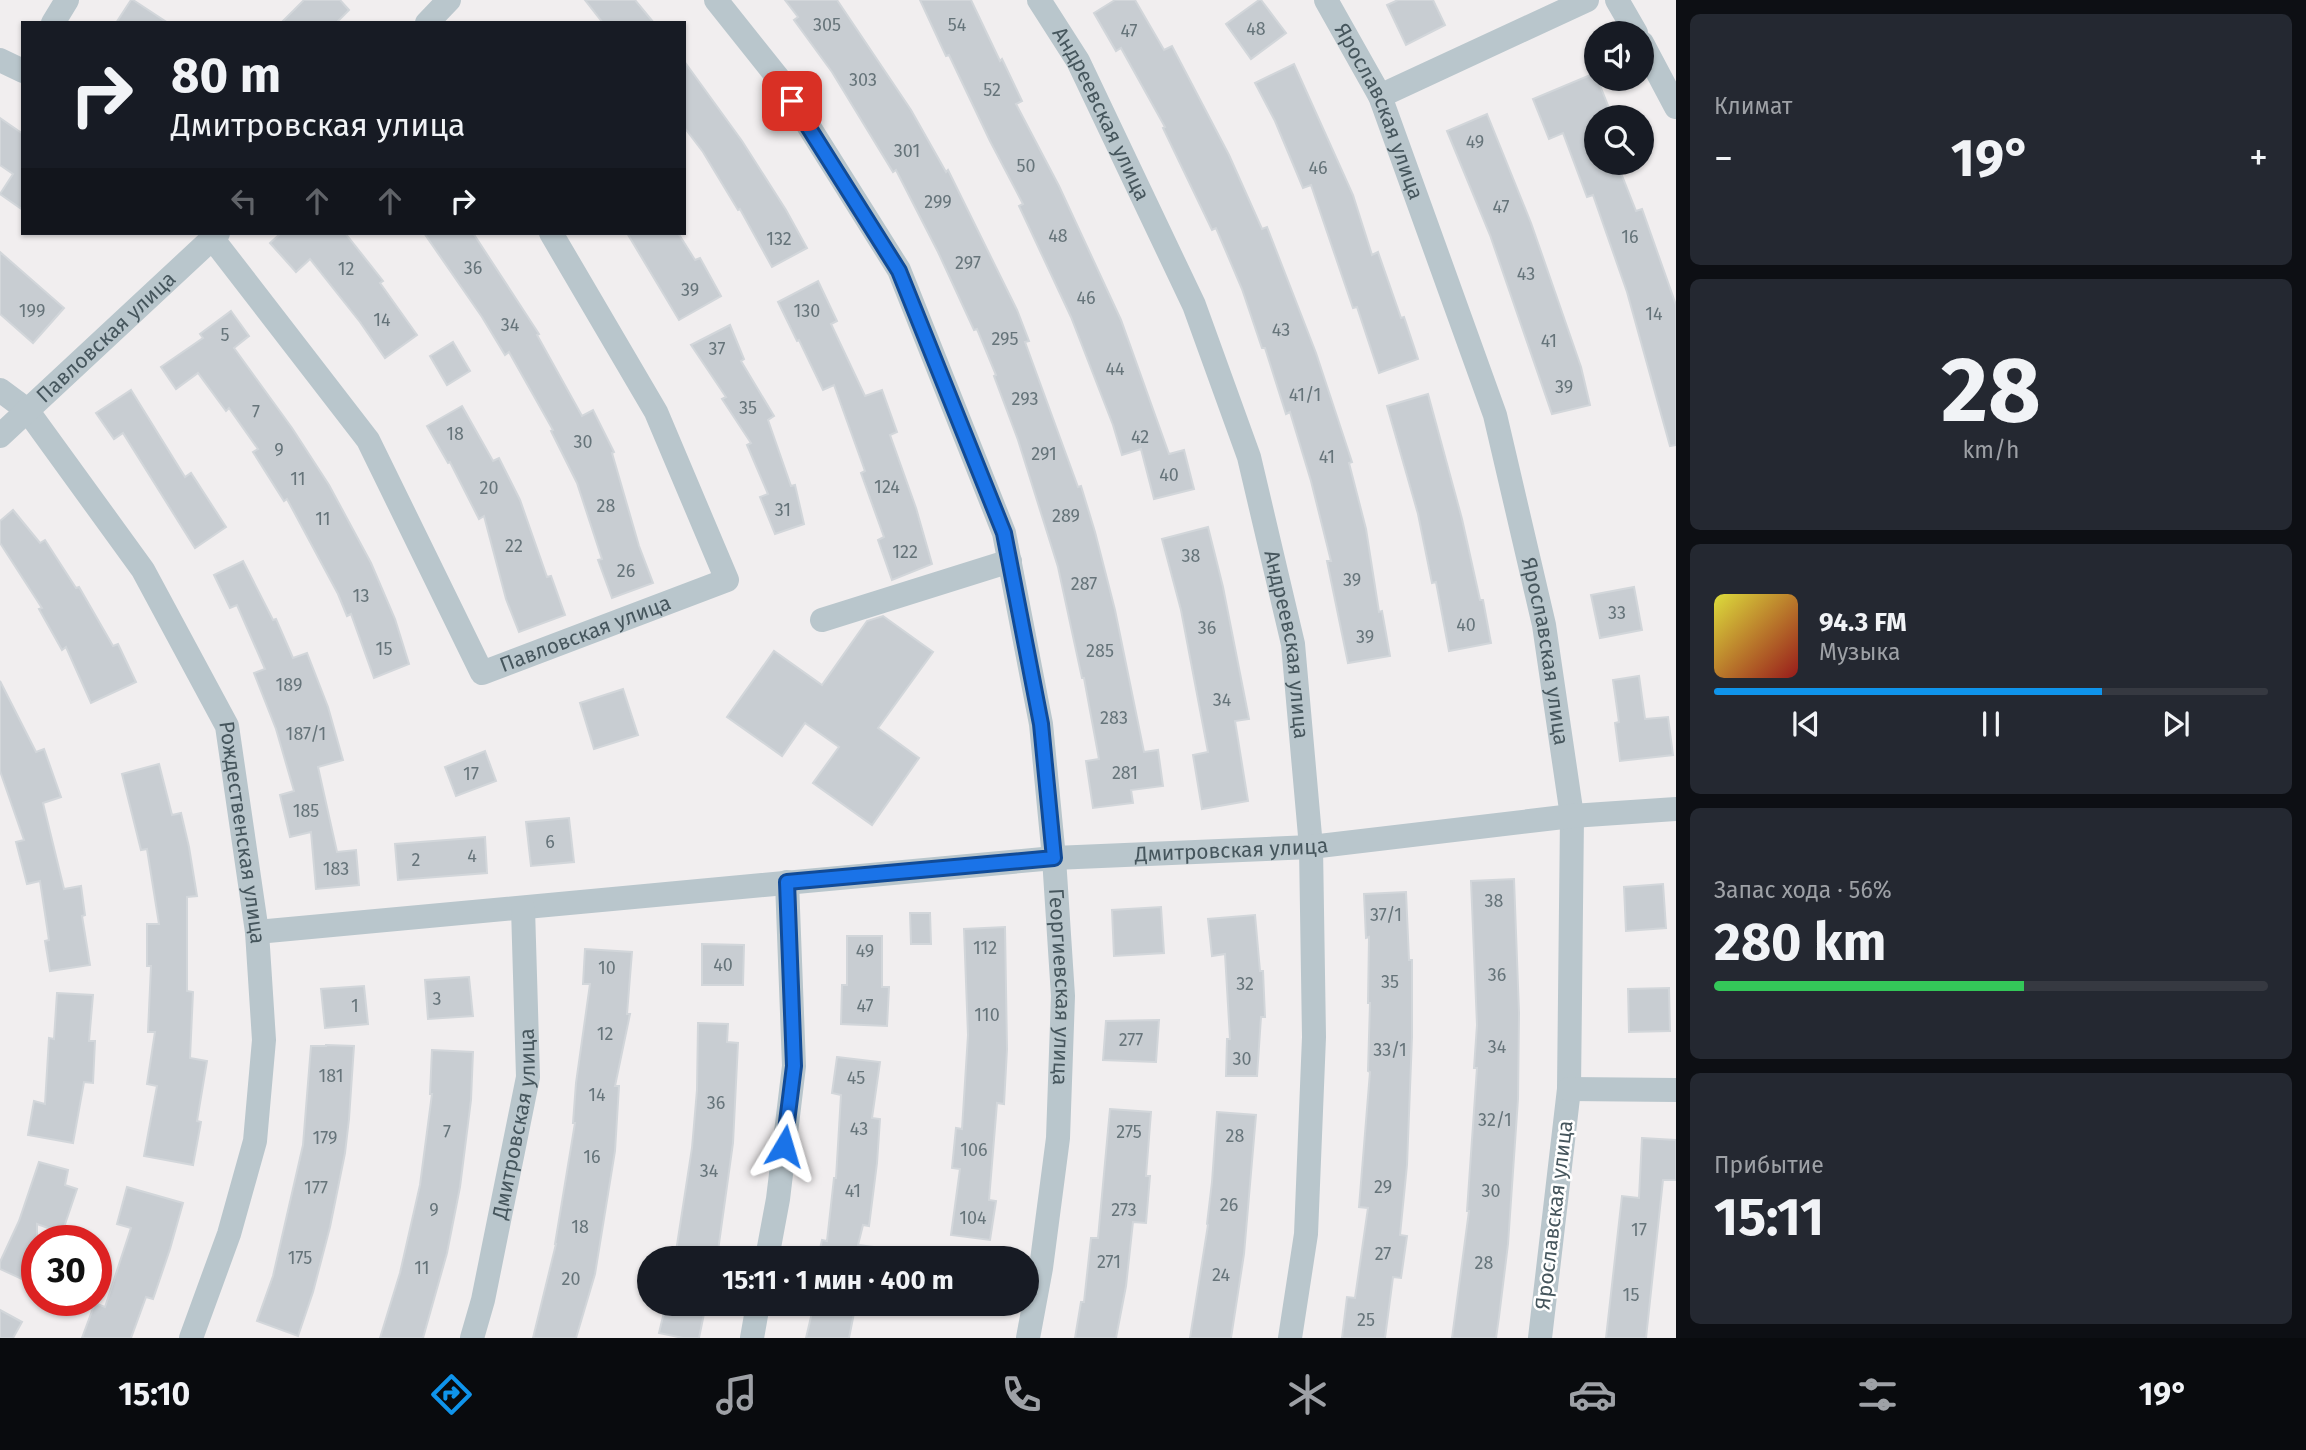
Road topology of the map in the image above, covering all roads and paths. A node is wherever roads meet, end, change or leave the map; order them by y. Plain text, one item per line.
1 (67, 0) edge
2 (449, 0) edge
3 (716, 0) edge
4 (1039, 0) edge
5 (1326, 0) edge
6 (1587, 0) edge
7 (1617, 0) edge
8 (54, 21) edge
9 (429, 21) edge
10 (1629, 21) edge
11 (0, 60) edge
12 (1654, 66) edge
13 (21, 70) edge
14 (1380, 96) junction
15 (1676, 107) edge
16 (552, 235) edge
17 (215, 236) edge
18 (0, 390) edge
19 (27, 410) junction
20 (0, 436) edge
21 (1010, 561) junction
22 (822, 620) dead end
23 (1676, 809) edge
24 (1572, 816) junction
25 (1311, 847) junction
26 (1054, 858) junction
27 (787, 882) junction
28 (523, 908) junction
29 (257, 932) junction
30 (1569, 1088) junction
31 (1676, 1090) edge
32 (769, 1246) edge
33 (756, 1316) edge
34 (191, 1338) edge
35 (472, 1338) edge
36 (752, 1338) edge
37 (1028, 1338) edge
38 (1290, 1338) edge
39 (1540, 1338) edge

1 - 8 street
2 - 9 street
3 - 21 street, Георгиевская улица
4 - 25 street, Андреевская улица
5 - 14 street, Ярославская улица
6 - 14 street
7 - 10 street
11 - 13 street
12 - 15 street
14 - 24 street, Ярославская улица
16 - 17 street, Павловская улица
17 - 19 street, Павловская улица
18 - 19 street, Рождественская улица
19 - 20 street, Павловская улица
19 - 29 street, Рождественская улица
21 - 22 street
21 - 26 street, Георгиевская улица
23 - 24 street, Дмитровская улица
24 - 25 street, Дмитровская улица
24 - 30 street, Ярославская улица
25 - 26 street, Дмитровская улица
25 - 38 street, Андреевская улица
26 - 27 street, Дмитровская улица
26 - 37 street, Георгиевская улица
27 - 28 street, Дмитровская улица
27 - 32 street
28 - 29 street, Дмитровская улица
28 - 35 street, Дмитровская улица
29 - 34 street, Рождественская улица
30 - 31 street
30 - 39 street, Ярославская улица
33 - 36 street

